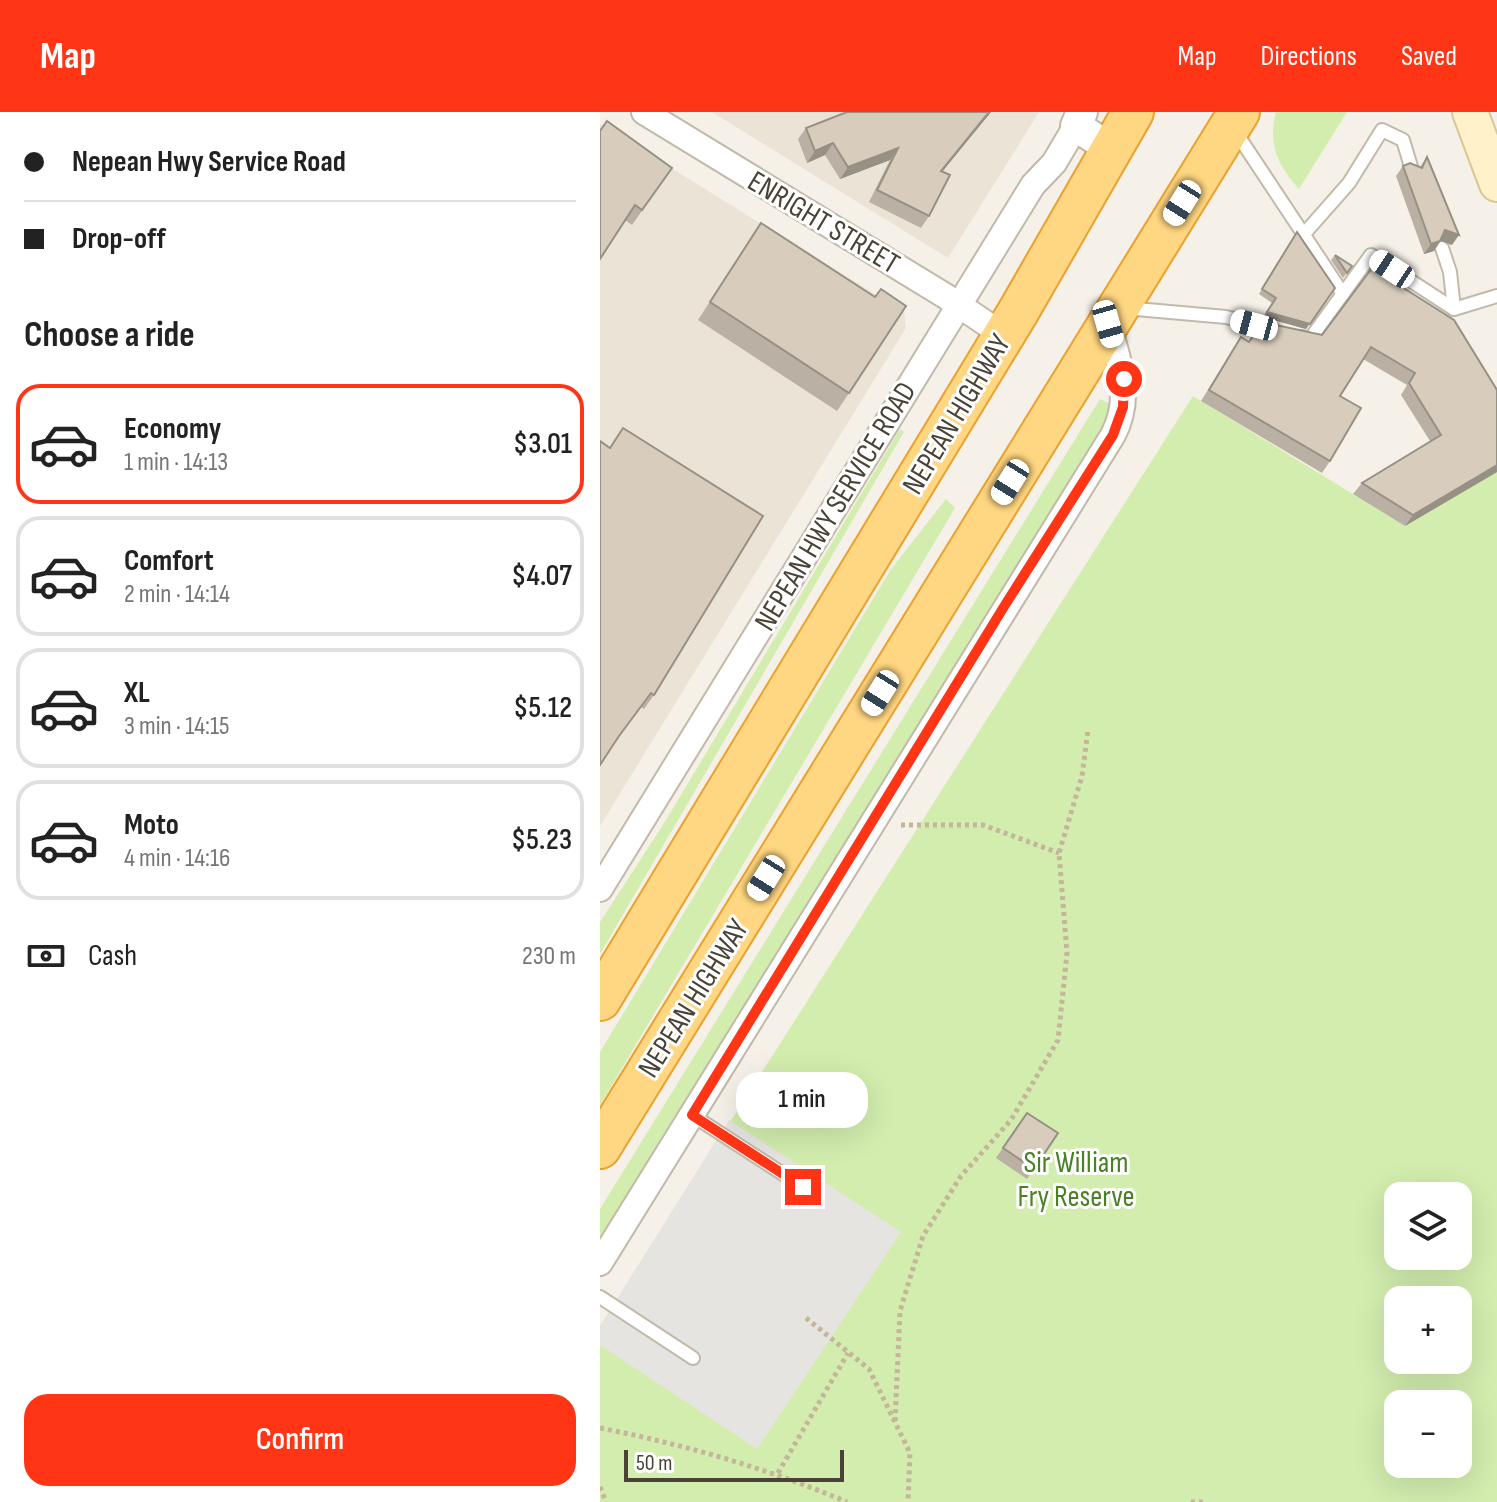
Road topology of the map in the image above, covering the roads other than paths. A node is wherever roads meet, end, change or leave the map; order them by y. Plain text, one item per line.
1 (644, 112) edge
2 (1133, 112) edge
3 (1470, 112) edge
4 (1079, 119) edge
5 (1235, 119) edge
6 (1111, 149) junction
7 (1412, 170) edge
8 (1497, 184) edge
9 (1304, 234) junction
10 (1442, 248) edge
11 (1343, 294) junction
12 (1497, 296) edge
13 (958, 304) junction
14 (1454, 309) junction
15 (1113, 316) junction
16 (1003, 335) junction
17 (600, 889) edge
18 (600, 1000) edge
19 (692, 1115) junction
20 (600, 1148) edge
21 (803, 1187) dead end
22 (600, 1263) edge
23 (600, 1297) edge
24 (693, 1358) dead end

1 - 13 street, ENRIGHT STREET
2 - 6 highway, NEPEAN HIGHWAY
3 - 8 main road
4 - 6 street
4 - 13 street, NEPEAN HWY SERVICE ROAD
5 - 9 lane
5 - 15 highway, NEPEAN HIGHWAY
6 - 16 highway, NEPEAN HIGHWAY
7 - 9 lane
9 - 11 lane
10 - 14 lane
11 - 14 lane
11 - 15 lane
12 - 14 lane
13 - 16 street, ENRIGHT STREET
13 - 17 street, NEPEAN HWY SERVICE ROAD
15 - 19 street
15 - 20 highway, NEPEAN HIGHWAY
16 - 18 highway, NEPEAN HIGHWAY
19 - 21 lane
19 - 22 street
23 - 24 lane

